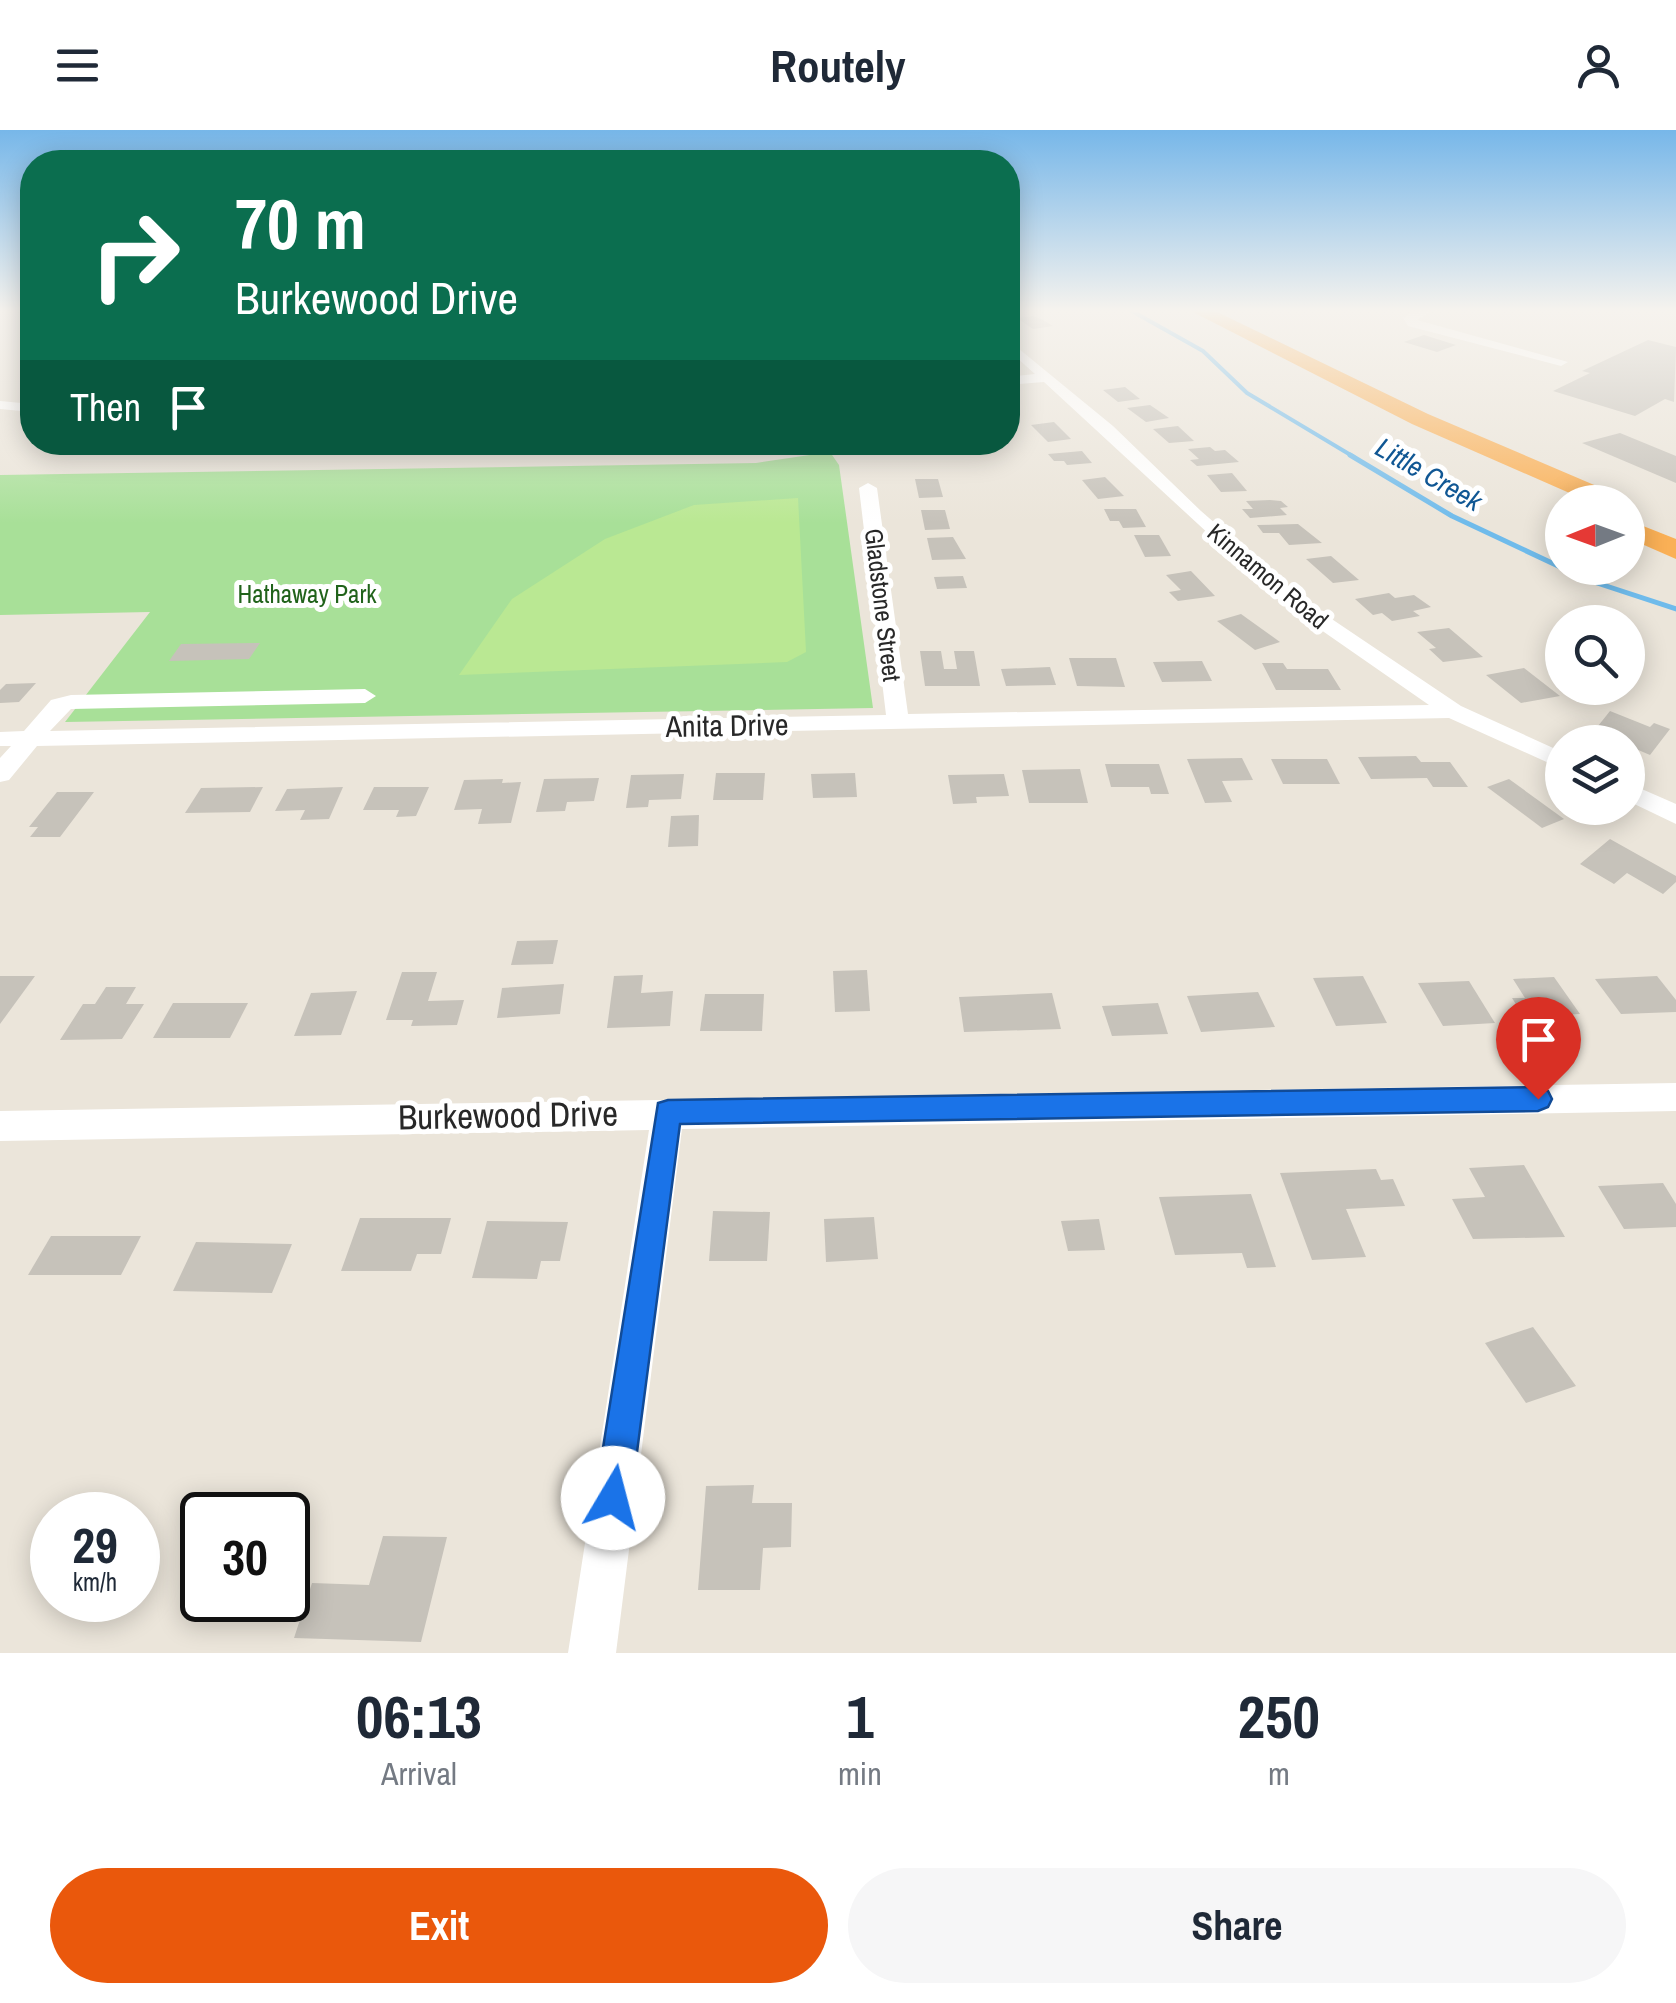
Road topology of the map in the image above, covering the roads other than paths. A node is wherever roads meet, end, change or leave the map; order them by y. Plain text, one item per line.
1 (1052, 381) edge
2 (1324, 381) edge
3 (1342, 381) edge
4 (1572, 485) edge
5 (868, 488) dead end
6 (1545, 489) edge
7 (1645, 516) edge
8 (1676, 529) edge
9 (1645, 536) edge
10 (1676, 550) edge
11 (365, 696) dead end
12 (1454, 711) junction
13 (898, 722) junction
14 (29, 739) junction
15 (0, 740) edge
16 (1545, 753) edge
17 (0, 774) edge
18 (1645, 800) edge
19 (1676, 815) edge
20 (1676, 1097) edge
21 (668, 1112) junction
22 (0, 1126) edge
23 (592, 1653) edge

1 - 12 street, Kinnamon Road
2 - 6 highway
3 - 4 highway
5 - 13 street, Gladstone Street
7 - 8 highway
9 - 10 highway
11 - 14 street
12 - 13 street, Anita Drive
12 - 16 street, Kinnamon Road
13 - 14 street, Anita Drive
14 - 15 street, Anita Drive
14 - 17 street
18 - 19 street
20 - 21 street, Burkewood Drive
21 - 22 street, Burkewood Drive
21 - 23 street

